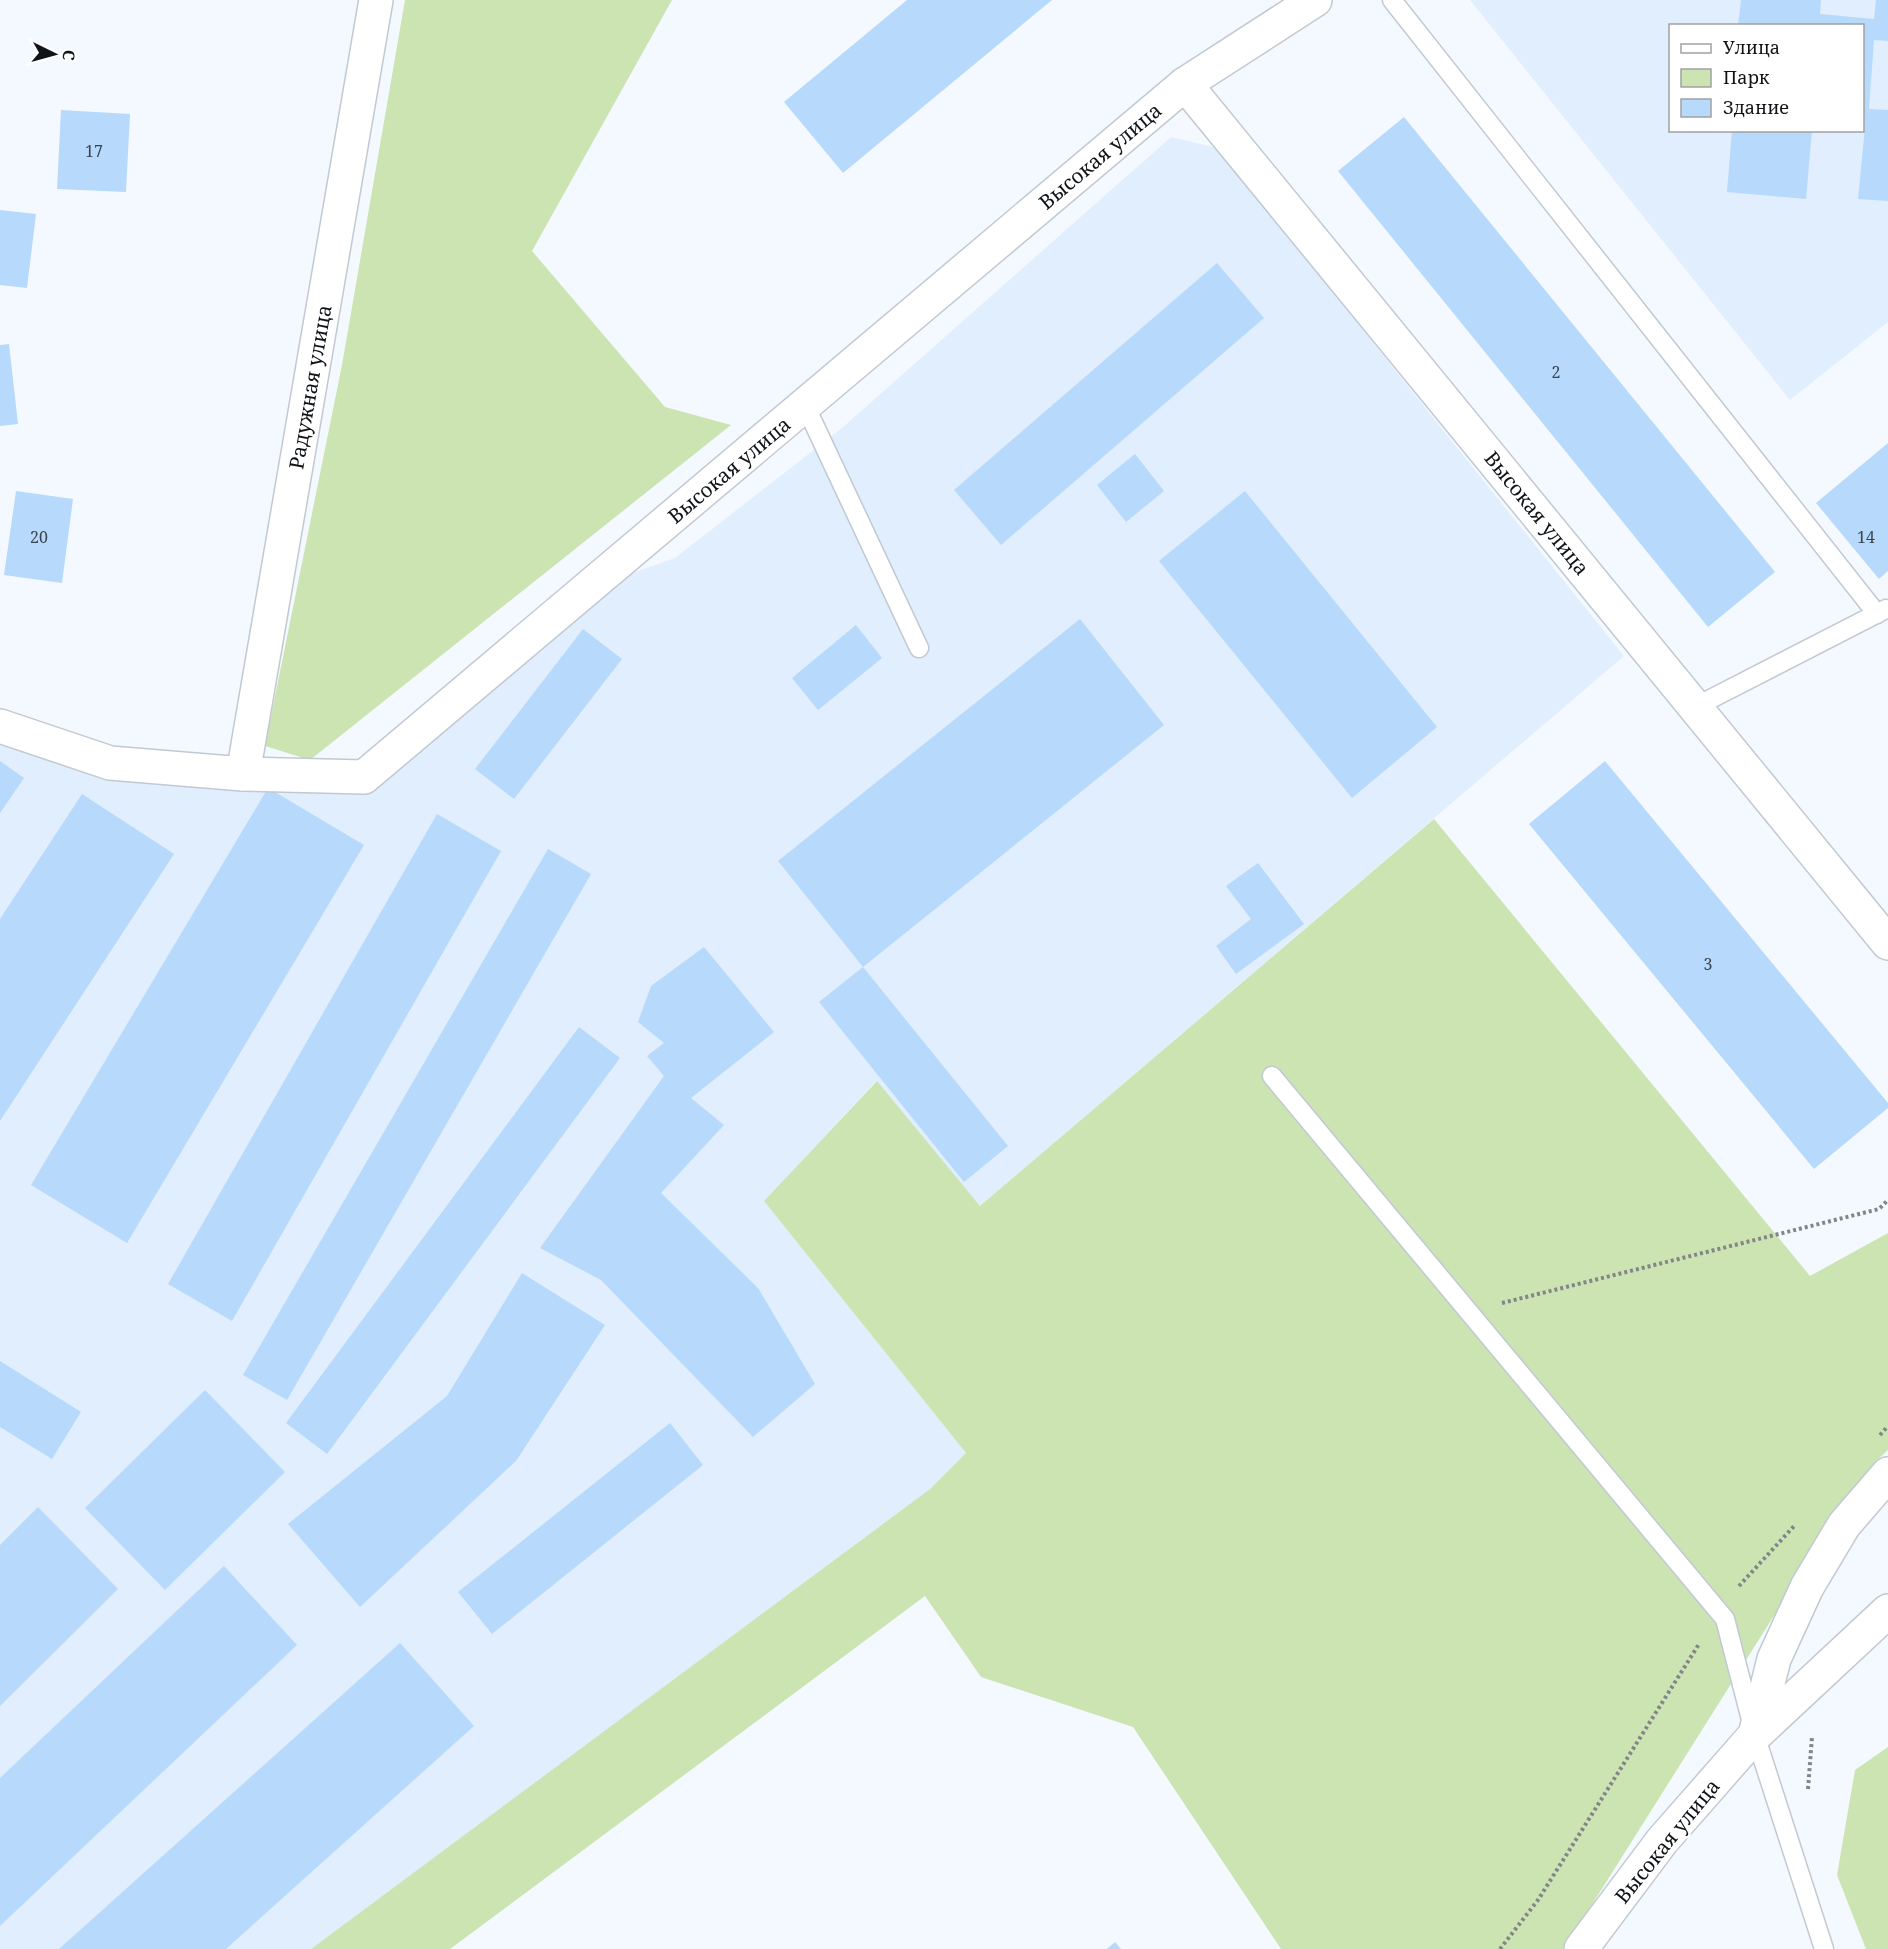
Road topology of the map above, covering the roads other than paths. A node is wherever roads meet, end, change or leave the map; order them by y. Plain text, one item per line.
1 (376, 0) edge
2 (1315, 0) edge
3 (1392, 0) edge
4 (1185, 84) junction
5 (805, 405) junction
6 (1883, 611) edge
7 (920, 648) dead end
8 (1695, 707) junction
9 (0, 726) edge
10 (243, 774) junction
11 (1888, 943) edge
12 (1272, 1076) dead end
13 (1888, 1474) edge
14 (1888, 1611) edge
15 (1755, 1735) junction
16 (1581, 1949) edge
17 (1824, 1949) edge

1 - 10 street, Радужная улица
2 - 4 street, Высокая улица
3 - 6 lane
4 - 5 street, Высокая улица
4 - 8 street, Высокая улица
5 - 7 lane
5 - 10 street, Высокая улица
6 - 8 lane
8 - 11 street, Высокая улица
9 - 10 street, Высокая улица
12 - 15 lane
13 - 15 street
14 - 15 street, Высокая улица
15 - 16 street, Высокая улица
15 - 17 lane

